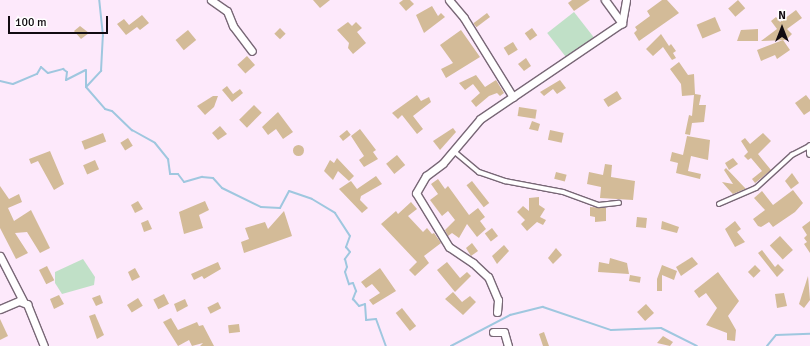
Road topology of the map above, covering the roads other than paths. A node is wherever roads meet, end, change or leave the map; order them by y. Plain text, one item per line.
1 (212, 0) edge
2 (449, 0) edge
3 (605, 0) edge
4 (626, 0) edge
5 (622, 23) junction
6 (252, 51) dead end
7 (513, 97) junction
8 (809, 149) edge
9 (454, 151) junction
10 (619, 203) dead end
11 (719, 204) dead end
12 (0, 256) edge
13 (23, 301) junction
14 (0, 310) edge
15 (497, 312) dead end
16 (493, 332) dead end
17 (44, 346) edge
18 (508, 346) edge

1 - 6 street
2 - 7 street
3 - 5 street
4 - 5 street
5 - 7 street
7 - 9 street
8 - 11 lane
9 - 10 lane
9 - 15 street
12 - 13 street
13 - 14 street
13 - 17 street
16 - 18 street

